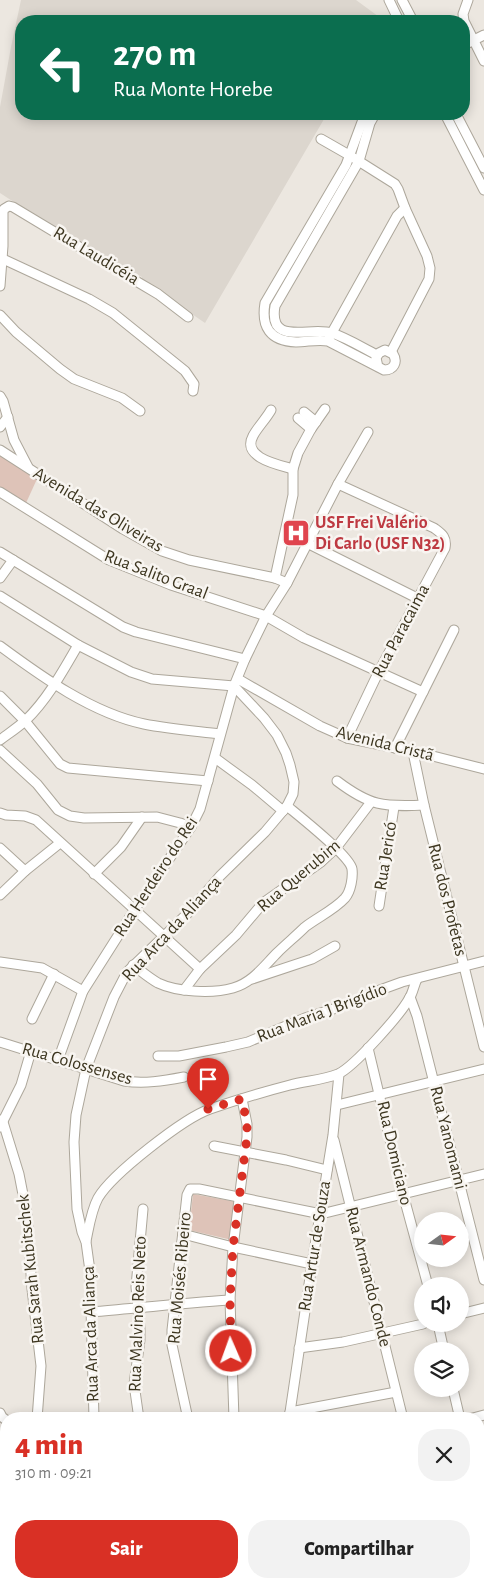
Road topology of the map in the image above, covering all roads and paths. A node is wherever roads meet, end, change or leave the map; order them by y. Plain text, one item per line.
1 (388, 0) edge
2 (402, 0) edge
3 (468, 0) edge
4 (396, 15) edge
5 (410, 15) edge
6 (464, 15) edge
7 (470, 32) edge
8 (484, 36) edge
9 (474, 40) junction
10 (470, 42) edge
11 (484, 61) edge
12 (363, 120) edge
13 (372, 120) edge
14 (448, 120) edge
15 (459, 120) edge
16 (321, 139) dead end
17 (349, 155) junction
18 (359, 161) junction
19 (484, 168) edge
20 (484, 190) edge
21 (404, 208) junction
22 (2, 244) edge
23 (2, 259) junction
24 (0, 286) edge
25 (0, 315) edge
26 (188, 318) dead end
27 (330, 337) junction
28 (391, 352) junction
29 (377, 355) junction
30 (378, 367) junction
31 (193, 391) dead end
32 (0, 396) edge
33 (272, 410) dead end
34 (325, 410) dead end
35 (140, 411) dead end
36 (301, 415) dead end
37 (8, 417) junction
38 (313, 426) junction
39 (0, 428) edge
40 (368, 432) dead end
41 (0, 450) edge
42 (30, 469) junction
43 (293, 469) junction
44 (338, 484) junction
45 (0, 492) edge
46 (307, 543) junction
47 (0, 552) edge
48 (13, 560) junction
49 (0, 578) edge
50 (275, 578) junction
51 (287, 583) junction
52 (0, 596) edge
53 (417, 598) junction
54 (266, 616) junction
55 (454, 630) dead end
56 (78, 645) junction
57 (0, 646) edge
58 (245, 658) junction
59 (378, 673) junction
60 (236, 682) junction
61 (55, 685) junction
62 (423, 692) junction
63 (0, 696) edge
64 (25, 722) junction
65 (220, 734) junction
66 (347, 738) junction
67 (0, 740) edge
68 (395, 748) junction
69 (0, 750) edge
70 (413, 752) junction
71 (215, 758) junction
72 (484, 769) edge
73 (337, 781) dead end
74 (208, 782) junction
75 (371, 802) junction
76 (424, 806) junction
77 (394, 807) junction
78 (285, 809) junction
79 (0, 813) edge
80 (142, 817) junction
81 (191, 827) junction
82 (60, 843) junction
83 (0, 848) edge
84 (336, 848) junction
85 (25, 872) junction
86 (94, 874) junction
87 (0, 895) edge
88 (379, 906) dead end
89 (135, 909) junction
90 (164, 936) junction
91 (335, 946) dead end
92 (484, 961) edge
93 (0, 962) edge
94 (133, 965) junction
95 (464, 966) junction
96 (200, 969) junction
97 (54, 974) junction
98 (416, 979) junction
99 (250, 980) junction
100 (184, 990) junction
101 (83, 991) junction
102 (410, 997) junction
103 (32, 1019) dead end
104 (0, 1042) edge
105 (484, 1047) edge
106 (368, 1048) junction
107 (31, 1051) junction
108 (158, 1056) dead end
109 (58, 1060) junction
110 (86, 1069) junction
111 (484, 1069) edge
112 (339, 1074) junction
113 (184, 1077) dead end
114 (434, 1081) junction
115 (380, 1094) junction
116 (242, 1099) junction
117 (337, 1105) junction
118 (1, 1123) edge
119 (333, 1135) junction
120 (214, 1146) dead end
121 (245, 1153) junction
122 (327, 1170) junction
123 (484, 1174) edge
124 (459, 1180) junction
125 (403, 1194) junction
126 (239, 1197) junction
127 (351, 1207) junction
128 (143, 1209) dead end
129 (321, 1214) junction
130 (183, 1234) junction
131 (86, 1242) junction
132 (233, 1247) junction
133 (312, 1264) junction
134 (426, 1277) edge
135 (484, 1280) edge
136 (230, 1300) junction
137 (175, 1303) junction
138 (138, 1308) junction
139 (484, 1308) edge
140 (92, 1312) junction
141 (469, 1312) edge
142 (414, 1326) edge
143 (382, 1334) junction
144 (299, 1348) junction
145 (396, 1392) junction
146 (455, 1397) edge
147 (38, 1412) edge
148 (94, 1412) edge
149 (138, 1412) edge
150 (186, 1412) edge
151 (234, 1412) edge
152 (289, 1412) edge
153 (303, 1412) edge
154 (401, 1412) edge
155 (458, 1412) edge

1 - 4 street
2 - 5 street
3 - 6 street
7 - 9 street
8 - 9 street
9 - 10 street
9 - 11 street
12 - 17 street
13 - 18 street
14 - 20 street
15 - 19 street
16 - 17 street
17 - 18 street
17 - 27 street
18 - 21 street
18 - 27 street
21 - 27 street
21 - 28 street
22 - 23 street
22 - 26 street, Rua Laudicéia
23 - 24 street
23 - 31 street
25 - 35 street
27 - 29 street
27 - 30 street
28 - 29 street
28 - 30 street
29 - 30 street
32 - 37 street
33 - 43 street
34 - 38 street
36 - 38 street
37 - 39 street
37 - 42 street
38 - 43 street
40 - 44 street, Rua Herdeiro do Rei
41 - 42 street, Avenida das Oliveiras
42 - 50 street, Avenida das Oliveiras
43 - 50 street
44 - 46 street, Rua Herdeiro do Rei
44 - 53 street, Rua Paracaima
45 - 54 street, Rua Salito Graal
46 - 51 street, Rua Herdeiro do Rei
46 - 53 street
47 - 48 street
48 - 49 street
48 - 58 street
50 - 51 street, Avenida das Oliveiras
51 - 54 street, Rua Herdeiro do Rei
52 - 56 street
53 - 59 street, Rua Paracaima
54 - 58 street, Rua Herdeiro do Rei
54 - 59 street, Rua Salito Graal
55 - 62 street
56 - 60 street
56 - 61 street
57 - 61 street
58 - 60 street, Rua Herdeiro do Rei
59 - 62 street, Rua Salito Graal
59 - 66 street, Rua Paracaima
60 - 65 street, Rua Herdeiro do Rei
60 - 66 street, Avenida Cristã
60 - 78 street, Rua Arca da Aliança
61 - 64 street
61 - 65 street
62 - 68 street
63 - 64 street
64 - 67 street
64 - 74 street
65 - 71 street, Rua Herdeiro do Rei
66 - 68 street, Avenida Cristã
68 - 70 street, Avenida Cristã
69 - 80 street
70 - 72 street, Avenida Cristã
70 - 76 street, Rua dos Profetas
71 - 74 street, Rua Herdeiro do Rei
71 - 78 street
73 - 75 street
74 - 81 street, Rua Herdeiro do Rei
75 - 77 street
75 - 84 street, Rua Querubim
76 - 77 street
76 - 95 street, Rua dos Profetas
77 - 88 street, Rua Jericó
78 - 84 street
78 - 90 street, Rua Arca da Aliança
79 - 82 street
80 - 81 street
80 - 86 street
81 - 89 street, Rua Herdeiro do Rei
82 - 85 street
82 - 86 street
83 - 85 street
84 - 96 street, Rua Querubim
84 - 99 street
85 - 87 street
86 - 89 street
89 - 90 street
89 - 101 street, Rua Herdeiro do Rei
90 - 94 street, Rua Arca da Aliança
90 - 96 street
91 - 99 street
92 - 95 street, Rua Maria J Brigídio
93 - 97 street
94 - 100 street
94 - 110 street, Rua Arca da Aliança
95 - 98 street, Rua Maria J Brigídio
95 - 105 street, Rua dos Profetas
96 - 100 street, Rua Querubim
97 - 101 street
97 - 103 street
98 - 102 street
98 - 108 street, Rua Maria J Brigídio
99 - 100 street
101 - 109 street, Rua Herdeiro do Rei
102 - 106 street
102 - 114 street, Rua Yanomami
104 - 107 street, Rua Colossenses
106 - 112 street
106 - 115 street, Rua Domiciano
107 - 109 street, Rua Colossenses
107 - 118 street
109 - 110 street, Rua Colossenses
110 - 113 street, Rua Colossenses
110 - 131 street, Rua Arca da Aliança
111 - 114 street
112 - 116 street
112 - 117 street, Rua Artur de Souza
114 - 115 street
114 - 124 street, Rua Yanomami
115 - 117 street
115 - 125 street, Rua Domiciano
116 - 121 street
116 - 131 street
117 - 119 street, Rua Artur de Souza
118 - 147 street, Rua Sarah Kubitschek
119 - 122 street, Rua Artur de Souza
119 - 127 street, Rua Armando Conde
120 - 121 street
121 - 122 street
121 - 126 street
122 - 129 street, Rua Artur de Souza
123 - 124 street
124 - 125 street
124 - 135 street, Rua Yanomami
125 - 127 street
125 - 134 street, Rua Domiciano
126 - 129 street
126 - 130 street, Rua Moisés Ribeiro
126 - 132 street
127 - 129 street
127 - 143 street, Rua Armando Conde
128 - 138 street, Rua Malvino Reis Neto
129 - 133 street, Rua Artur de Souza
130 - 132 street
130 - 137 street, Rua Moisés Ribeiro
131 - 140 street, Rua Arca da Aliança
132 - 133 street
132 - 136 street
133 - 144 street, Rua Artur de Souza
136 - 137 street
136 - 151 street
137 - 138 street
137 - 150 street, Rua Moisés Ribeiro
138 - 140 street
138 - 149 street, Rua Malvino Reis Neto
139 - 141 street
140 - 148 street, Rua Arca da Aliança
142 - 143 street
143 - 144 street
143 - 145 street, Rua Armando Conde
144 - 152 street, Rua Artur de Souza
145 - 153 street
145 - 154 street, Rua Armando Conde
146 - 155 street

